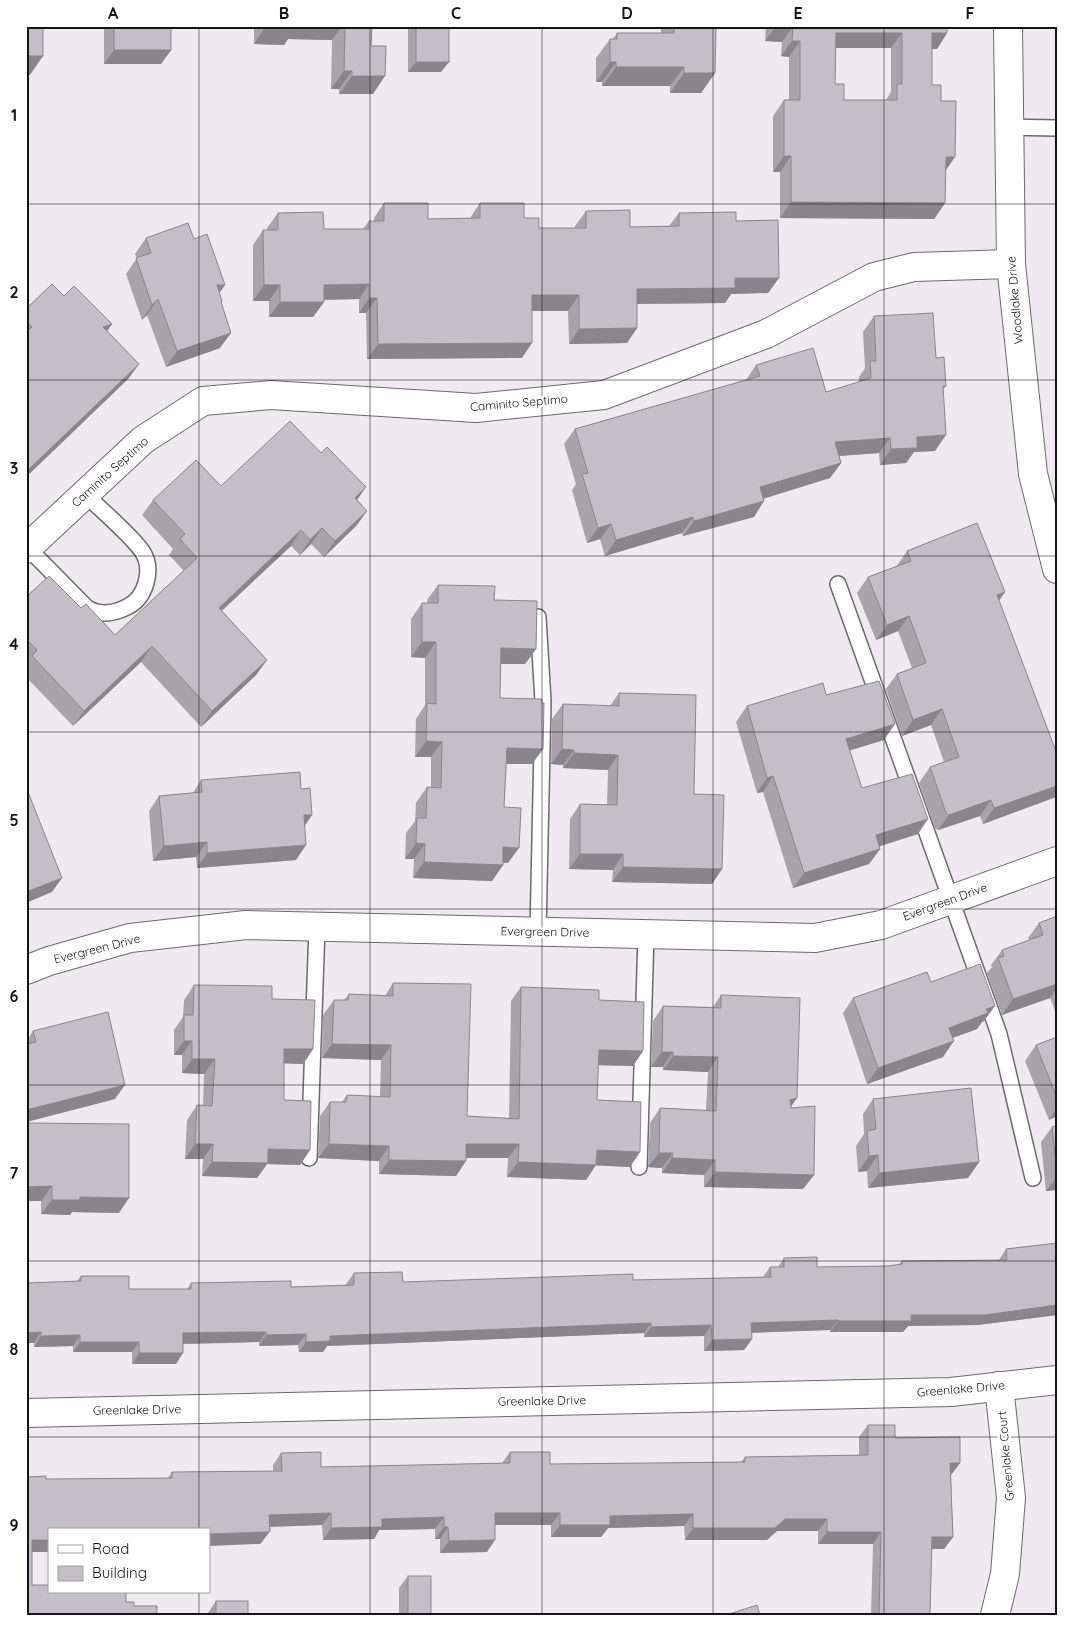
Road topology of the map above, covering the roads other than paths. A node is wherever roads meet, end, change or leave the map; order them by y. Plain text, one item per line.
1 (1008, 26) edge
2 (1009, 127) junction
3 (1057, 128) edge
4 (1011, 264) junction
5 (85, 494) junction
6 (27, 549) edge
7 (1055, 554) edge
8 (838, 584) dead end
9 (538, 617) edge
10 (1057, 861) edge
11 (951, 900) junction
12 (317, 927) junction
13 (538, 932) junction
14 (646, 935) junction
15 (26, 970) edge
16 (310, 1158) edge
17 (639, 1167) edge
18 (1033, 1178) dead end
19 (1057, 1380) edge
20 (999, 1386) junction
21 (26, 1413) edge
22 (995, 1615) edge

1 - 2 street, Woodlake Drive
2 - 3 lane
2 - 4 street, Woodlake Drive
4 - 5 street, Caminito Septimo
4 - 7 street, Woodlake Drive
5 - 6 street, Caminito Septimo
5 - 6 lane
8 - 11 lane
9 - 13 lane
10 - 11 street, Evergreen Drive
11 - 14 street, Evergreen Drive
11 - 18 lane
12 - 13 street, Evergreen Drive
12 - 15 street, Evergreen Drive
12 - 16 lane
13 - 14 street, Evergreen Drive
14 - 17 lane
19 - 20 street, Greenlake Drive
20 - 21 street, Greenlake Drive
20 - 22 street, Greenlake Court

